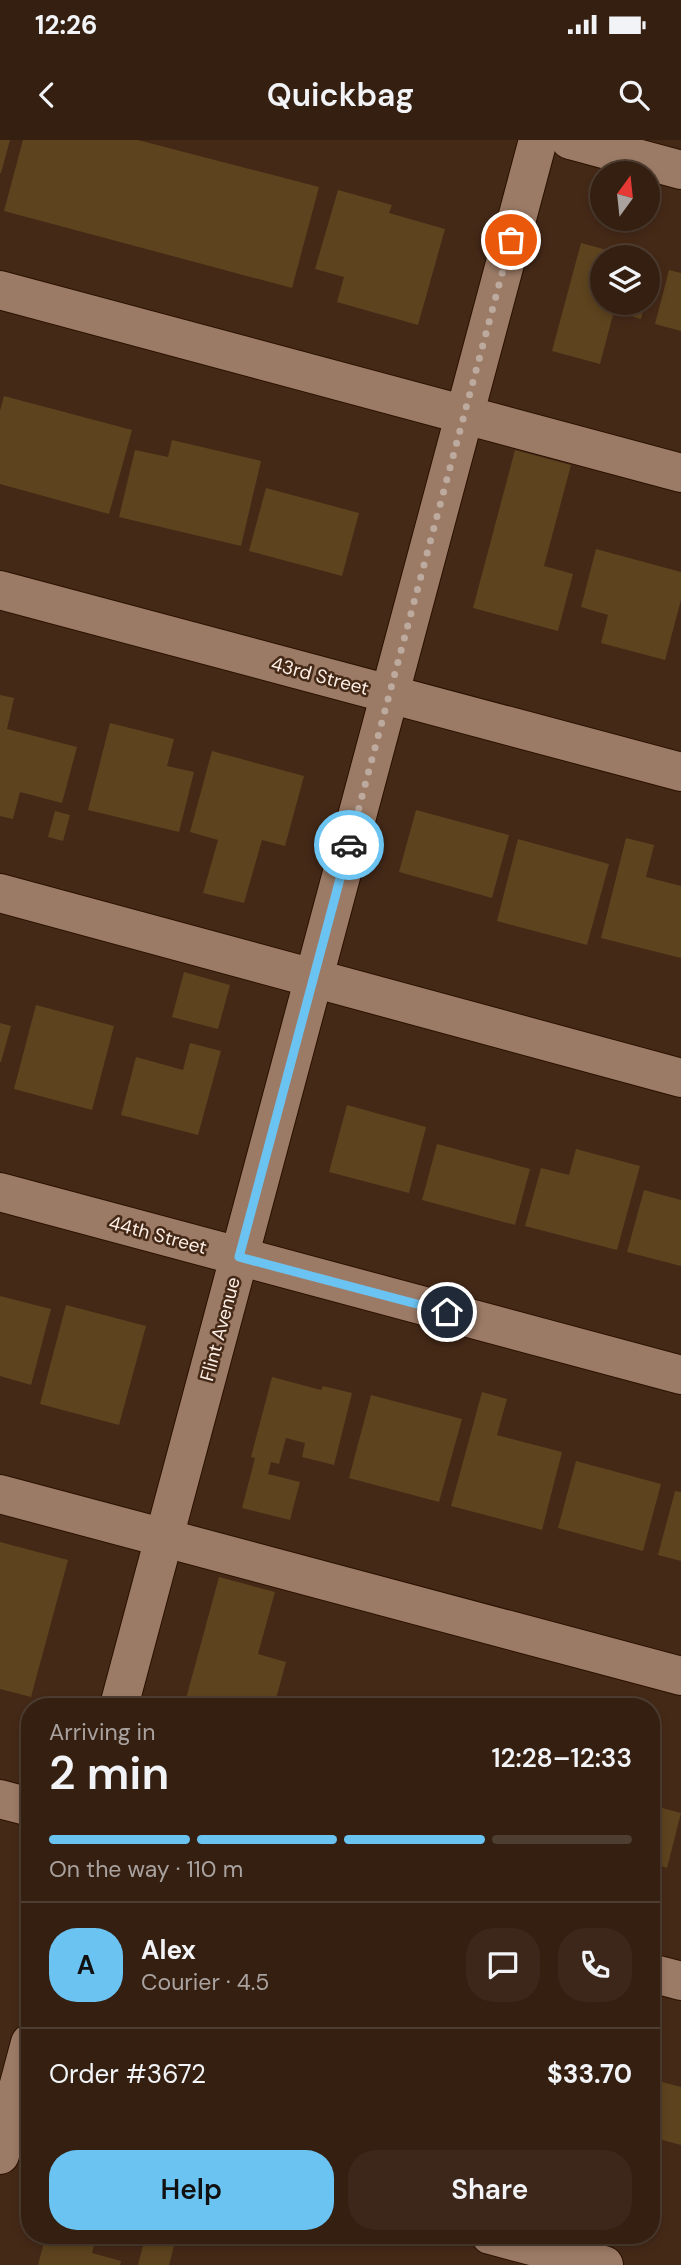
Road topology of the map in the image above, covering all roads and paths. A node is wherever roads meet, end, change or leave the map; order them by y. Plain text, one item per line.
1 (538, 140) edge
2 (570, 140) edge
3 (681, 170) edge
4 (0, 290) edge
5 (464, 416) junction
6 (681, 473) edge
7 (0, 590) edge
8 (390, 694) junction
9 (681, 772) edge
10 (0, 893) edge
11 (313, 979) junction
12 (681, 1079) edge
13 (0, 1192) edge
14 (239, 1257) junction
15 (681, 1375) edge
16 (0, 1493) edge
17 (164, 1537) junction
18 (681, 1676) edge
19 (121, 1698) edge
20 (0, 1799) edge
21 (21, 1805) edge
22 (660, 1975) edge
23 (681, 1981) edge
24 (21, 2080) edge
25 (14, 2108) edge
26 (0, 2155) edge
27 (524, 2244) edge
28 (604, 2265) edge

1 - 5 street, Flint Avenue
2 - 3 street
4 - 5 street
5 - 6 street
5 - 8 street, Flint Avenue
7 - 8 street, 43rd Street
8 - 9 street, 43rd Street
8 - 11 street, Flint Avenue
10 - 11 street
11 - 12 street
11 - 14 street, Flint Avenue
13 - 14 street, 44th Street
14 - 15 street, 44th Street
14 - 17 street, Flint Avenue
16 - 17 street
17 - 18 street
17 - 19 street, Flint Avenue
20 - 21 street
22 - 23 street
24 - 25 street
25 - 26 street
27 - 28 street

